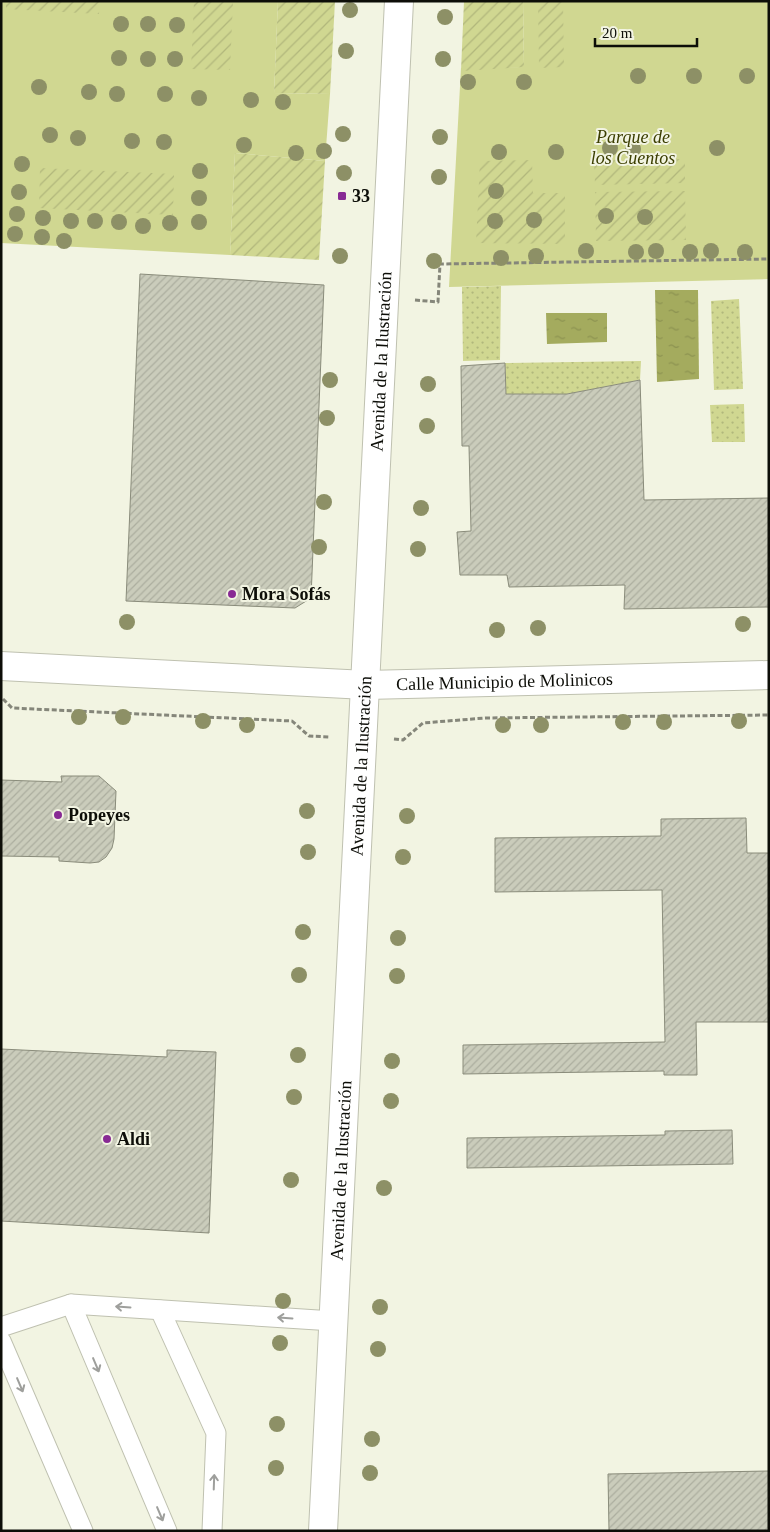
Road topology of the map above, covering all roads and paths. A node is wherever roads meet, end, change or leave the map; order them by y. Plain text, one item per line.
1 (400, 1) edge
2 (769, 259) edge
3 (385, 298) junction
4 (1, 666) edge
5 (769, 675) edge
6 (366, 684) junction
7 (71, 1304) junction
8 (160, 1310) junction
9 (334, 1322) junction
10 (1, 1326) edge
11 (1, 1341) edge
12 (83, 1531) edge
13 (167, 1531) edge
14 (212, 1531) edge
15 (323, 1531) edge

1 - 3 street, Avenida de la Ilustración
2 - 3 path
3 - 6 street, Avenida de la Ilustración
4 - 6 street, Calle Municipio de Molinicos
5 - 6 street, Calle Municipio de Molinicos
6 - 9 street, Avenida de la Ilustración
8 -> 7 lane
7 - 10 lane
7 -> 13 lane
9 -> 8 lane
14 -> 8 lane
9 - 15 street, Avenida de la Ilustración
11 -> 12 lane

